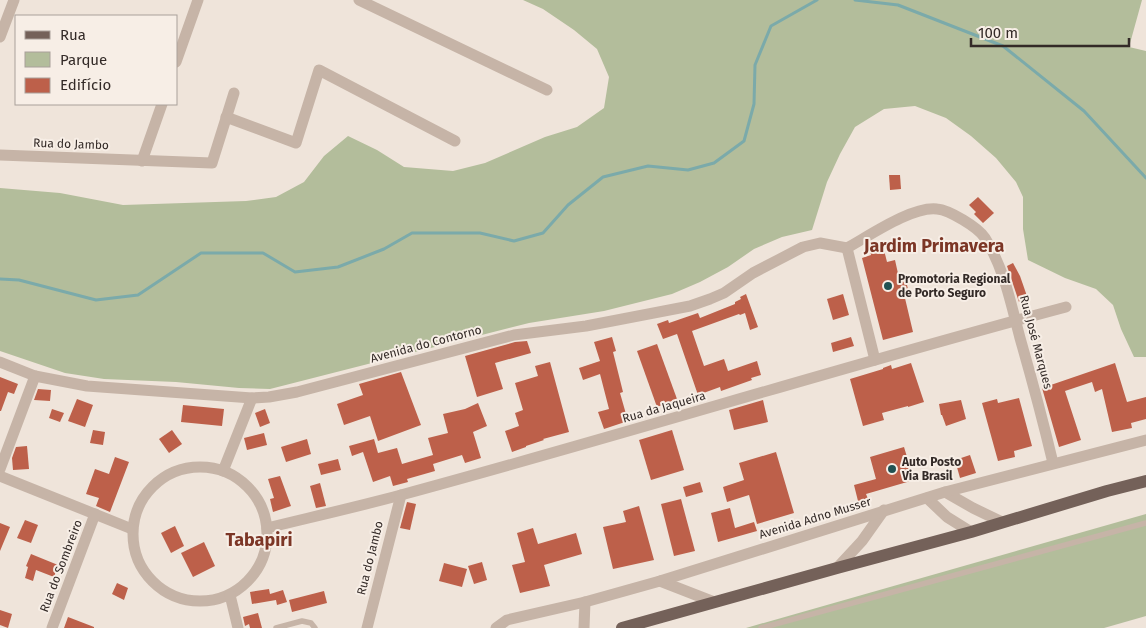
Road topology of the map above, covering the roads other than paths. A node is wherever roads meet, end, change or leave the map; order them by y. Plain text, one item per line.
1 (14, 0) edge
2 (198, 0) edge
3 (359, 0) edge
4 (0, 37) edge
5 (178, 56) edge
6 (546, 90) dead end
7 (234, 93) dead end
8 (162, 105) edge
9 (226, 117) junction
10 (455, 141) dead end
11 (0, 155) edge
12 (142, 161) junction
13 (847, 248) junction
14 (1066, 308) dead end
15 (1016, 321) junction
16 (875, 360) junction
17 (0, 362) edge
18 (35, 376) junction
19 (252, 398) junction
20 (1146, 440) edge
21 (1054, 463) junction
22 (0, 469) edge
23 (222, 471) junction
24 (0, 476) edge
25 (1146, 481) edge
26 (946, 492) junction
27 (401, 495) junction
28 (927, 498) junction
29 (884, 510) junction
30 (96, 514) junction
31 (1002, 522) junction
32 (1146, 523) edge
33 (267, 528) junction
34 (132, 529) junction
35 (971, 532) junction
36 (837, 568) junction
37 (660, 581) junction
38 (230, 595) junction
39 (585, 602) junction
40 (714, 602) junction
41 (52, 628) edge
42 (238, 628) edge
43 (276, 628) edge
44 (315, 628) edge
45 (367, 628) edge
46 (496, 628) edge
47 (584, 628) edge
48 (622, 628) edge
49 (761, 628) edge

1 - 4 street
2 - 5 street
3 - 6 street
7 - 9 street
8 - 12 street
9 - 10 street
9 - 12 street, Rua do Jambo
11 - 12 street, Rua do Jambo
13 - 15 street, Rua José Marques
13 - 16 street
13 - 19 street, Avenida do Contorno
14 - 15 street, Rua da Jaqueira
15 - 16 street, Rua da Jaqueira
15 - 21 street, Rua José Marques
16 - 27 street, Rua da Jaqueira
17 - 18 street, Avenida do Contorno
18 - 19 street, Avenida do Contorno
18 - 22 street
19 - 23 street
20 - 21 street, Avenida Adno Musser
21 - 26 street, Avenida Adno Musser
23 - 33 street
23 - 34 street
24 - 30 street, Rua do Sombreiro
25 - 31 main road
26 - 28 street, Avenida Adno Musser
26 - 31 street
27 - 33 street, Rua da Jaqueira
27 - 45 street, Rua do Jambo
28 - 29 street, Avenida Adno Musser
28 - 35 street
29 - 36 street
29 - 37 street, Avenida Adno Musser
30 - 34 street, Rua do Sombreiro
30 - 41 street, Rua do Sombreiro
31 - 35 main road
32 - 49 lane
33 - 38 street
34 - 38 street
35 - 36 main road
36 - 40 main road
37 - 39 street, Avenida Adno Musser
37 - 40 street
38 - 42 street
39 - 46 street, Avenida Adno Musser
39 - 47 street
40 - 48 main road
43 - 44 lane

